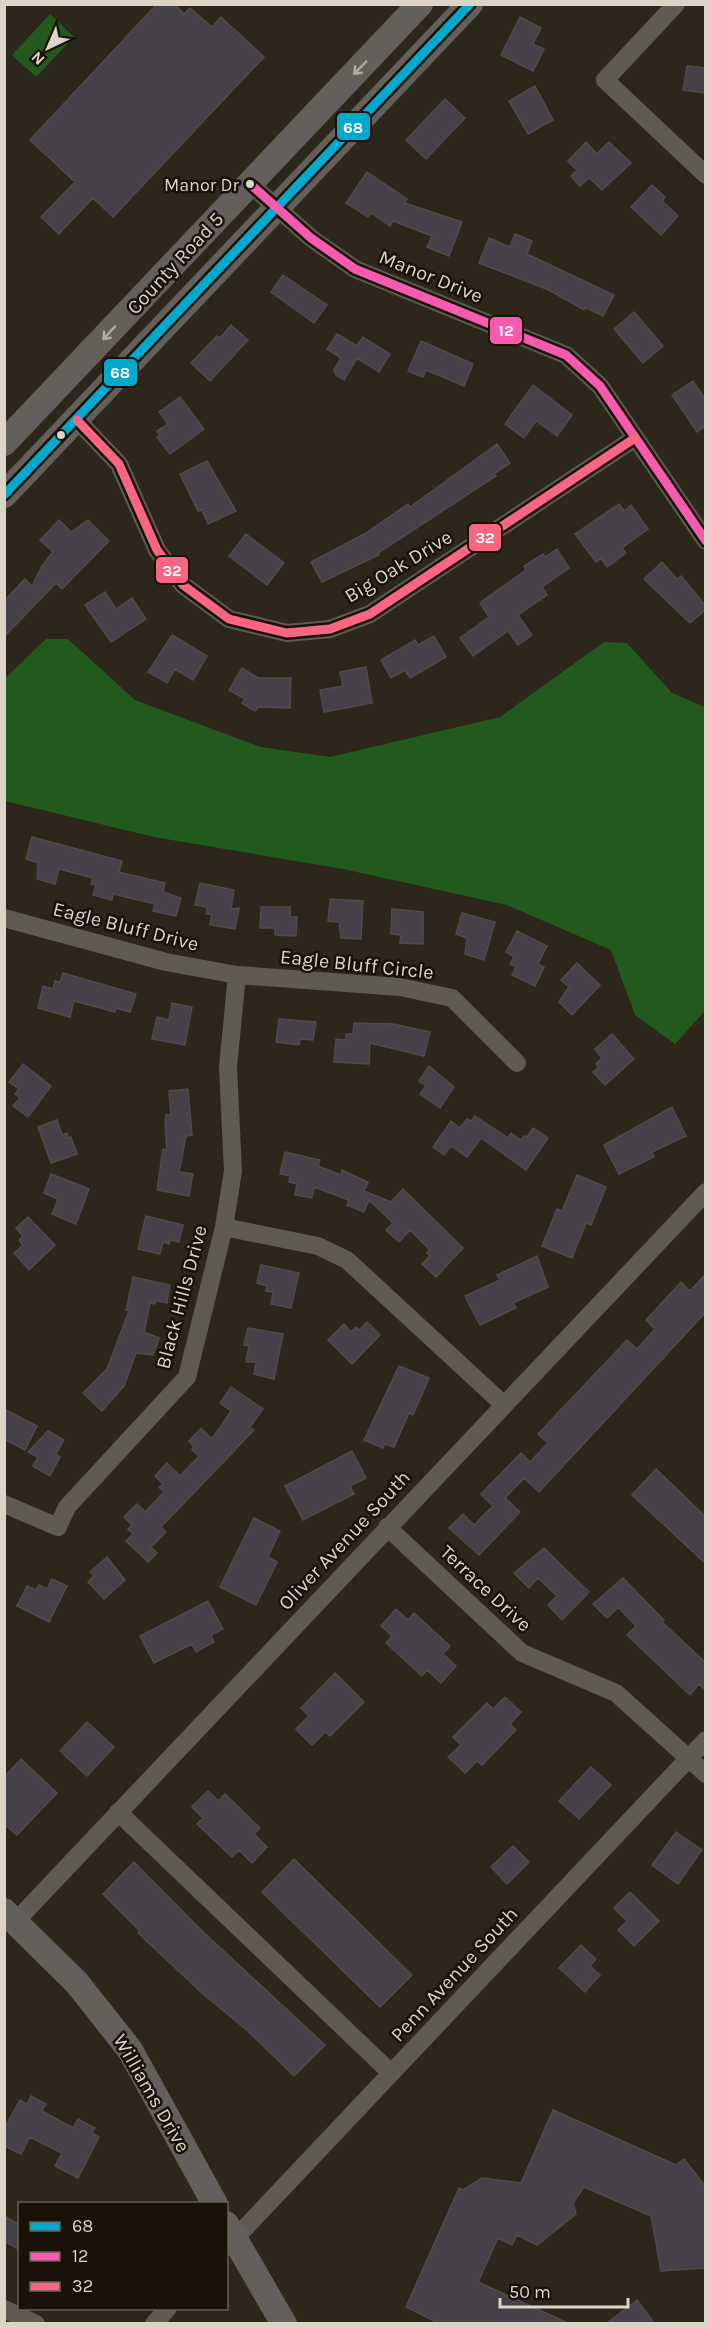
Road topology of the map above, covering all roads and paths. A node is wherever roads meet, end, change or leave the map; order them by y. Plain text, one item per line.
1 (420, 4) edge
2 (470, 4) edge
3 (676, 4) edge
4 (705, 175) edge
5 (250, 184) junction
6 (276, 207) junction
7 (77, 420) junction
8 (635, 438) junction
9 (4, 443) edge
10 (4, 495) edge
11 (705, 541) edge
12 (4, 918) edge
13 (237, 975) junction
14 (517, 1063) dead end
15 (705, 1192) edge
16 (224, 1227) junction
17 (503, 1404) junction
18 (4, 1504) edge
19 (387, 1527) junction
20 (705, 1740) edge
21 (688, 1759) junction
22 (705, 1774) edge
23 (118, 1812) junction
24 (10, 1916) edge
25 (391, 2073) junction
26 (214, 2202) edge
27 (229, 2237) edge
28 (4, 2308) edge
29 (166, 2310) edge
30 (36, 2324) edge
31 (154, 2324) edge
32 (284, 2324) edge

1 -> 5 main road, County Road 5
2 - 6 main road, County Road 5
3 - 4 street
5 - 6 street, Manor Drive
5 -> 9 main road, County Road 5
6 - 7 main road, County Road 5
6 - 8 street, Manor Drive
7 - 8 street, Big Oak Drive
7 - 10 main road, County Road 5
8 - 11 street, Manor Drive
12 - 13 street, Eagle Bluff Drive
13 - 14 street, Eagle Bluff Circle
13 - 16 street, Black Hills Drive
15 - 17 street, Oliver Avenue South
16 - 17 street
16 - 18 street, Black Hills Drive
17 - 19 street, Oliver Avenue South
19 - 21 street, Terrace Drive
19 - 23 street, Oliver Avenue South
20 - 21 street, Penn Avenue South
21 - 22 street, Terrace Drive
21 - 25 street, Penn Avenue South
23 - 24 street, Oliver Avenue South
23 - 25 street
24 - 26 main road, Williams Drive
25 - 27 street, Penn Avenue South
27 - 32 main road
28 - 30 street
29 - 31 street

